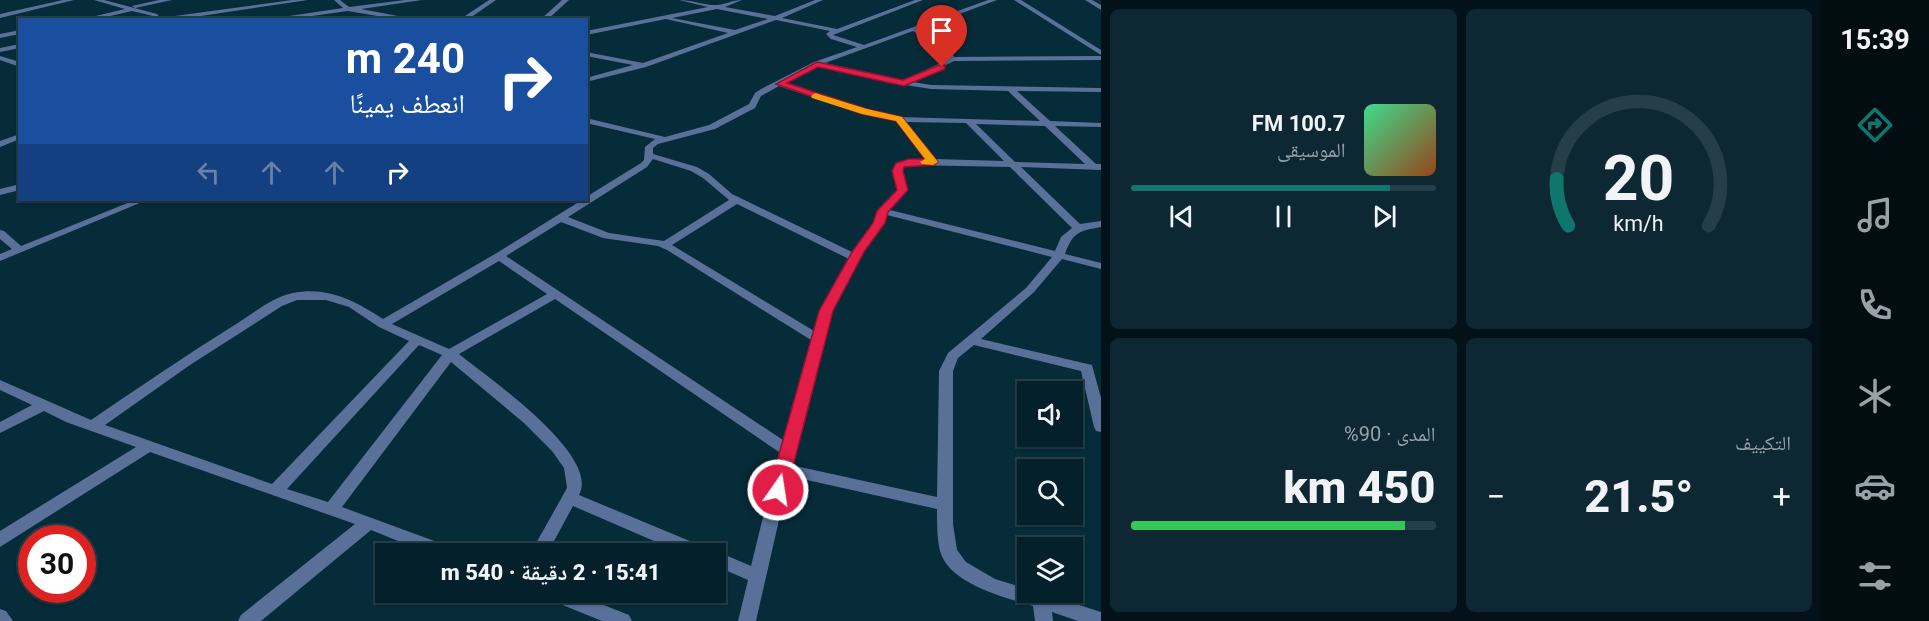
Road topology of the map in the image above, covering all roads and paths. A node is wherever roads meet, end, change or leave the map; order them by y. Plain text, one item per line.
1 (71, 0) edge
2 (97, 0) edge
3 (169, 0) edge
4 (305, 0) edge
5 (337, 0) edge
6 (420, 0) edge
7 (493, 0) edge
8 (566, 0) edge
9 (682, 0) edge
10 (739, 0) edge
11 (820, 0) edge
12 (920, 0) edge
13 (994, 0) edge
14 (1017, 0) edge
15 (1088, 0) edge
16 (721, 6) junction
17 (133, 8) junction
18 (1101, 8) edge
19 (346, 9) junction
20 (323, 12) junction
21 (0, 16) edge
22 (779, 17) junction
23 (90, 18) edge
24 (156, 18) edge
25 (165, 18) edge
26 (280, 18) edge
27 (307, 18) edge
28 (403, 18) edge
29 (465, 18) edge
30 (545, 18) edge
31 (663, 18) junction
32 (914, 29) junction
33 (839, 31) junction
34 (18, 32) edge
35 (735, 32) junction
36 (588, 33) edge
37 (0, 36) edge
38 (18, 46) edge
39 (864, 47) junction
40 (0, 50) edge
41 (1101, 53) edge
42 (588, 54) edge
43 (0, 58) edge
44 (1101, 58) edge
45 (951, 59) junction
46 (18, 63) edge
47 (817, 64) junction
48 (643, 65) junction
49 (588, 79) edge
50 (904, 83) junction
51 (780, 84) junction
52 (1010, 88) junction
53 (1101, 90) edge
54 (899, 119) junction
55 (588, 120) edge
56 (968, 121) junction
57 (1048, 123) junction
58 (1101, 125) edge
59 (18, 137) edge
60 (664, 139) junction
61 (0, 144) edge
62 (648, 155) junction
63 (933, 162) junction
64 (1012, 165) junction
65 (1099, 169) edge
66 (18, 188) edge
67 (0, 192) edge
68 (588, 200) edge
69 (736, 200) junction
70 (140, 201) edge
71 (587, 201) edge
72 (883, 211) junction
73 (560, 218) junction
74 (1101, 224) edge
75 (1078, 228) junction
76 (0, 232) edge
77 (664, 245) junction
78 (19, 250) junction
79 (499, 256) junction
80 (1058, 256) junction
81 (0, 258) edge
82 (855, 258) junction
83 (1101, 266) edge
84 (556, 294) junction
85 (383, 324) junction
86 (818, 339) junction
87 (417, 340) junction
88 (970, 340) junction
89 (450, 354) junction
90 (1094, 369) edge
91 (0, 385) edge
92 (42, 406) junction
93 (94, 425) junction
94 (1101, 427) edge
95 (0, 428) edge
96 (150, 445) junction
97 (787, 450) junction
98 (783, 469) junction
99 (275, 491) junction
100 (569, 498) junction
101 (946, 505) junction
102 (331, 510) junction
103 (369, 522) junction
104 (0, 540) edge
105 (422, 543) edge
106 (544, 543) edge
107 (677, 543) edge
108 (726, 562) edge
109 (758, 576) junction
110 (1017, 594) edge
111 (577, 603) edge
112 (1041, 603) edge
113 (1044, 603) edge
114 (0, 617) edge
115 (1101, 620) edge
116 (4, 621) edge
117 (247, 621) edge
118 (623, 621) edge
119 (747, 621) edge
120 (1044, 621) edge

1 - 21 street
2 - 17 street
3 - 17 street
4 - 25 street
5 - 19 street
6 - 19 street
7 - 29 street
8 - 30 street
9 - 16 street
10 - 16 street
11 - 22 street
12 - 33 street
13 - 32 street
14 - 41 street
15 - 18 street
16 - 22 street
16 - 31 street
17 - 23 street
17 - 24 street
19 - 20 street
19 - 28 street
20 - 26 street
20 - 27 street
22 - 33 street
22 - 35 street
31 - 35 street
31 - 36 street
32 - 39 street
32 - 45 street
33 - 39 street
34 - 37 street
35 - 48 street
38 - 40 street
39 - 47 street
42 - 48 street
43 - 46 street
44 - 45 street
45 - 50 street
47 - 50 street
47 - 51 street
48 - 49 street
50 - 52 street
51 - 54 street
51 - 60 street
52 - 53 street
52 - 57 street
54 - 56 street
54 - 63 street
55 - 60 street
56 - 57 street
56 - 64 street
57 - 58 street
57 - 65 street
59 - 61 street
60 - 62 street
62 - 68 street
62 - 69 street
63 - 64 street
63 - 72 street
64 - 65 street
64 - 75 street
66 - 67 street
69 - 77 street
69 - 82 street
70 - 78 street
71 - 73 street
72 - 80 street
72 - 82 street
73 - 77 street
73 - 79 street
74 - 75 street
75 - 80 street
76 - 78 street
77 - 86 street
78 - 81 street
79 - 84 street
79 - 85 street
80 - 83 street
80 - 88 street
82 - 86 street
84 - 89 street
84 - 97 street
85 - 87 street
85 - 93 street
86 - 97 street
87 - 89 street
87 - 99 street
88 - 90 street
88 - 101 street
89 - 100 street
89 - 102 street
90 - 94 street
91 - 92 street
92 - 93 street
92 - 95 street
93 - 96 street
96 - 99 street
96 - 104 street
97 - 98 street
98 - 101 street
98 - 109 street
99 - 102 street
100 - 106 street
100 - 107 street
101 - 110 street
102 - 103 street
103 - 105 street
103 - 117 street
108 - 109 street
109 - 119 street
111 - 118 street
112 - 120 street
113 - 115 street
114 - 116 street

